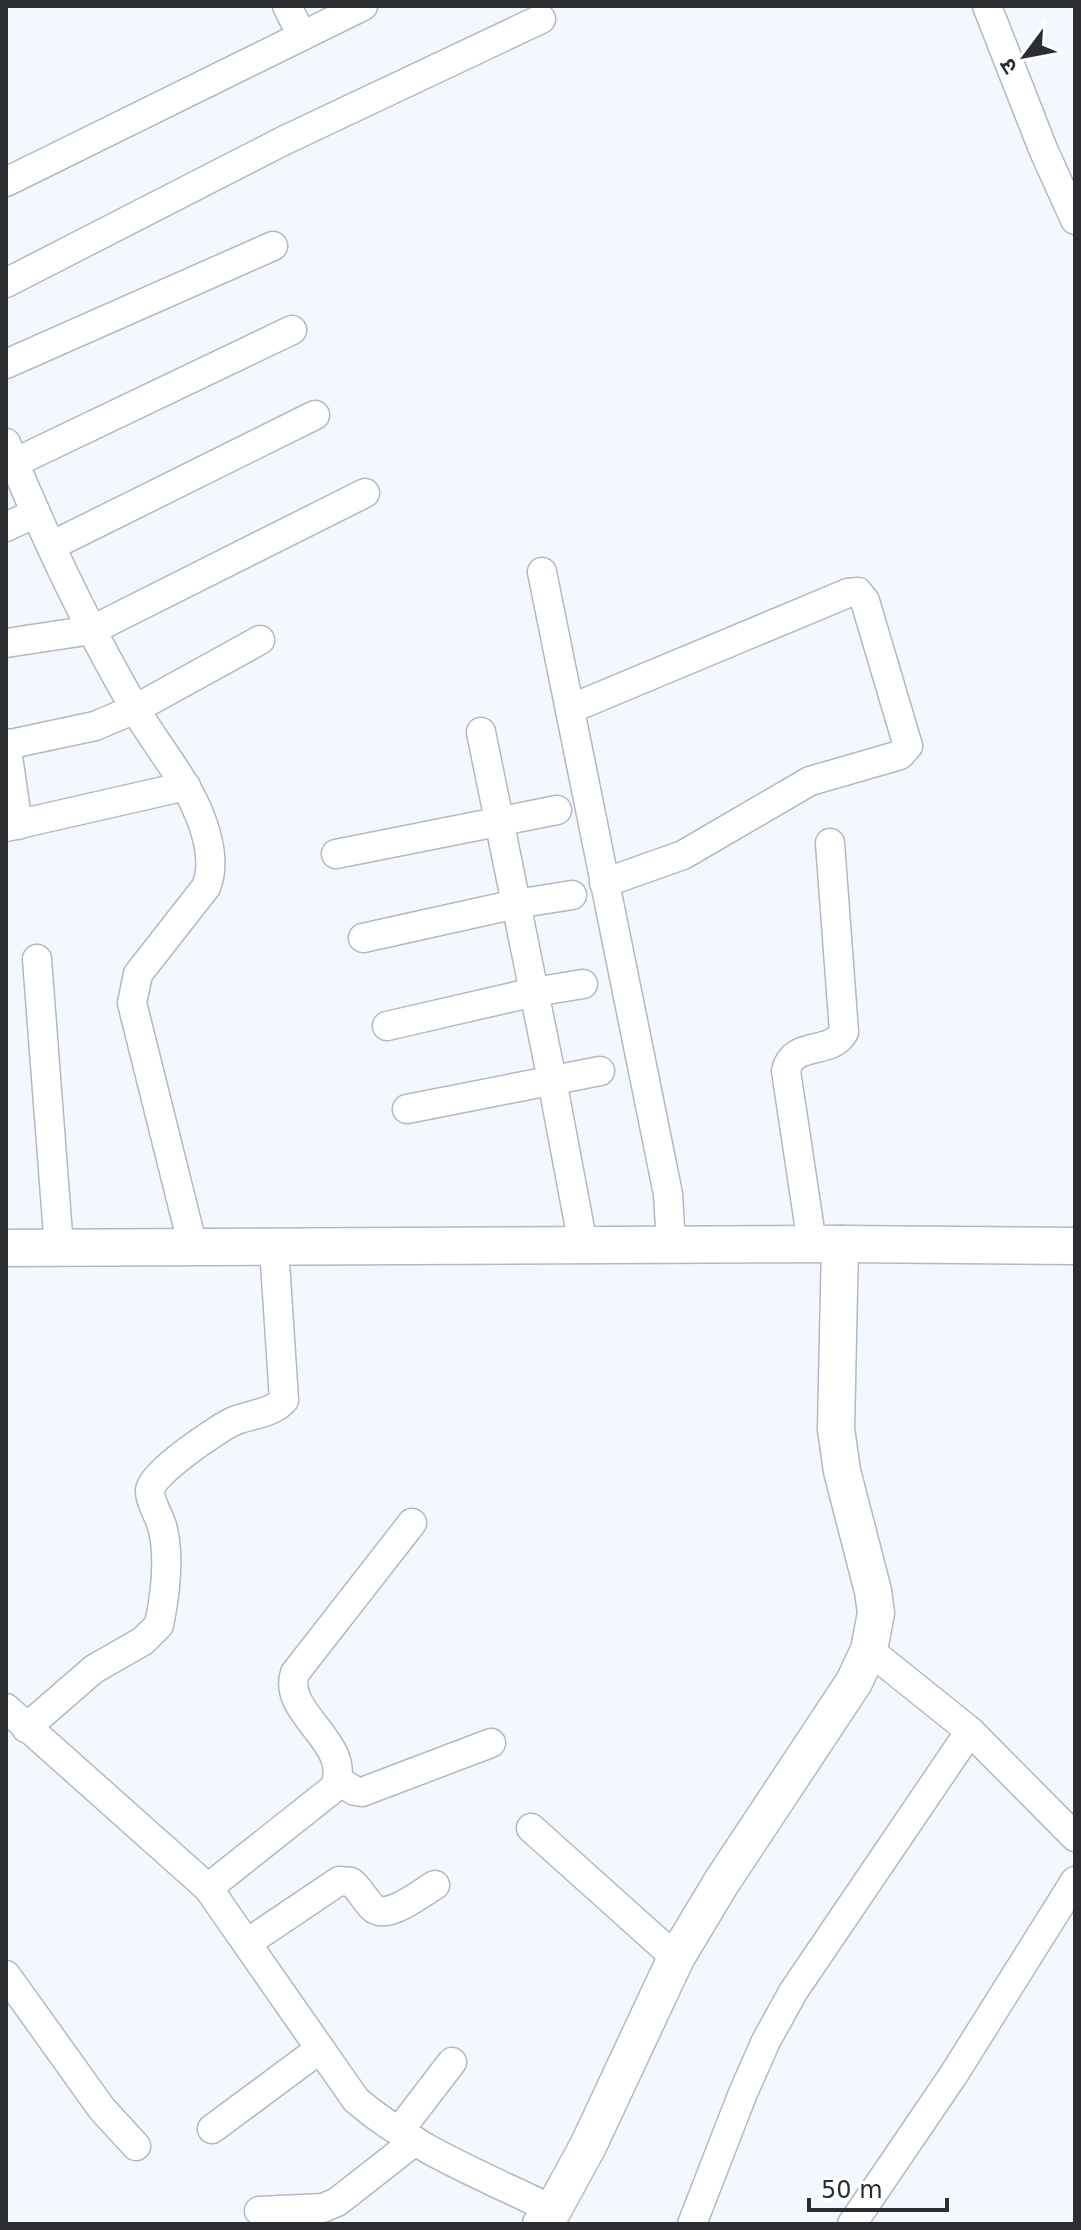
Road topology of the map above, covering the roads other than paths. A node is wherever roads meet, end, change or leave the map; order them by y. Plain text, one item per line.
1 (287, 6) edge
2 (363, 6) edge
3 (987, 6) edge
4 (541, 19) dead end
5 (302, 36) junction
6 (6, 182) edge
7 (1075, 220) edge
8 (273, 246) dead end
9 (6, 283) edge
10 (292, 330) dead end
11 (6, 364) edge
12 (315, 415) dead end
13 (10, 453) edge
14 (365, 493) dead end
15 (36, 513) junction
16 (6, 527) edge
17 (51, 546) junction
18 (542, 572) dead end
19 (92, 630) junction
20 (260, 640) dead end
21 (6, 643) edge
22 (135, 709) junction
23 (570, 709) junction
24 (481, 732) dead end
25 (6, 745) edge
26 (186, 786) junction
27 (557, 810) dead end
28 (499, 820) junction
29 (12, 826) edge
30 (830, 843) dead end
31 (336, 854) dead end
32 (604, 883) junction
33 (572, 895) dead end
34 (516, 904) junction
35 (363, 938) dead end
36 (37, 959) dead end
37 (583, 984) dead end
38 (534, 992) junction
39 (387, 1026) dead end
40 (600, 1071) dead end
41 (552, 1080) junction
42 (407, 1109) dead end
43 (57, 1218) junction
44 (186, 1221) junction
45 (581, 1231) junction
46 (670, 1234) junction
47 (826, 1244) junction
48 (1058, 1246) edge
49 (6, 1248) edge
50 (276, 1265) junction
51 (412, 1523) dead end
52 (869, 1650) junction
53 (16, 1718) edge
54 (970, 1731) junction
55 (491, 1743) dead end
56 (337, 1780) junction
57 (531, 1828) dead end
58 (1075, 1837) edge
59 (1075, 1881) edge
60 (435, 1885) dead end
61 (208, 1888) junction
62 (247, 1943) junction
63 (676, 1958) junction
64 (6, 1975) edge
65 (320, 2049) junction
66 (452, 2062) dead end
67 (212, 2129) dead end
68 (407, 2136) junction
69 (136, 2146) dead end
70 (259, 2211) dead end
71 (547, 2217) edge
72 (692, 2224) edge
73 (852, 2224) edge

1 - 5 street
2 - 5 street
3 - 7 street
4 - 9 street
5 - 6 street
8 - 11 street
10 - 13 street
12 - 17 street
13 - 15 street
14 - 19 street
15 - 16 street
15 - 17 street
17 - 19 street
18 - 23 street
19 - 21 street
19 - 22 street
20 - 22 street
22 - 25 street
22 - 26 street
23 - 32 street
23 - 32 street
24 - 28 street
25 - 29 street
26 - 29 street
26 - 44 street
27 - 28 street
28 - 31 street
28 - 34 street
30 - 47 street
32 - 46 street
33 - 34 street
34 - 35 street
34 - 38 street
36 - 43 street
37 - 38 street
38 - 39 street
38 - 41 street
40 - 41 street
41 - 42 street
41 - 45 street
43 - 44 main road
43 - 49 main road
44 - 50 main road
45 - 46 main road
45 - 50 main road
46 - 47 main road
47 - 48 main road
47 - 52 main road
50 - 53 street
51 - 56 street
52 - 54 street
52 - 63 main road
53 - 61 street
54 - 58 street
54 - 72 street
55 - 56 street
56 - 61 street
57 - 63 street
59 - 73 street
60 - 62 street
61 - 62 street
62 - 65 street
63 - 71 main road
64 - 69 street
65 - 67 street
65 - 68 street
66 - 68 street
68 - 70 street
68 - 71 street

